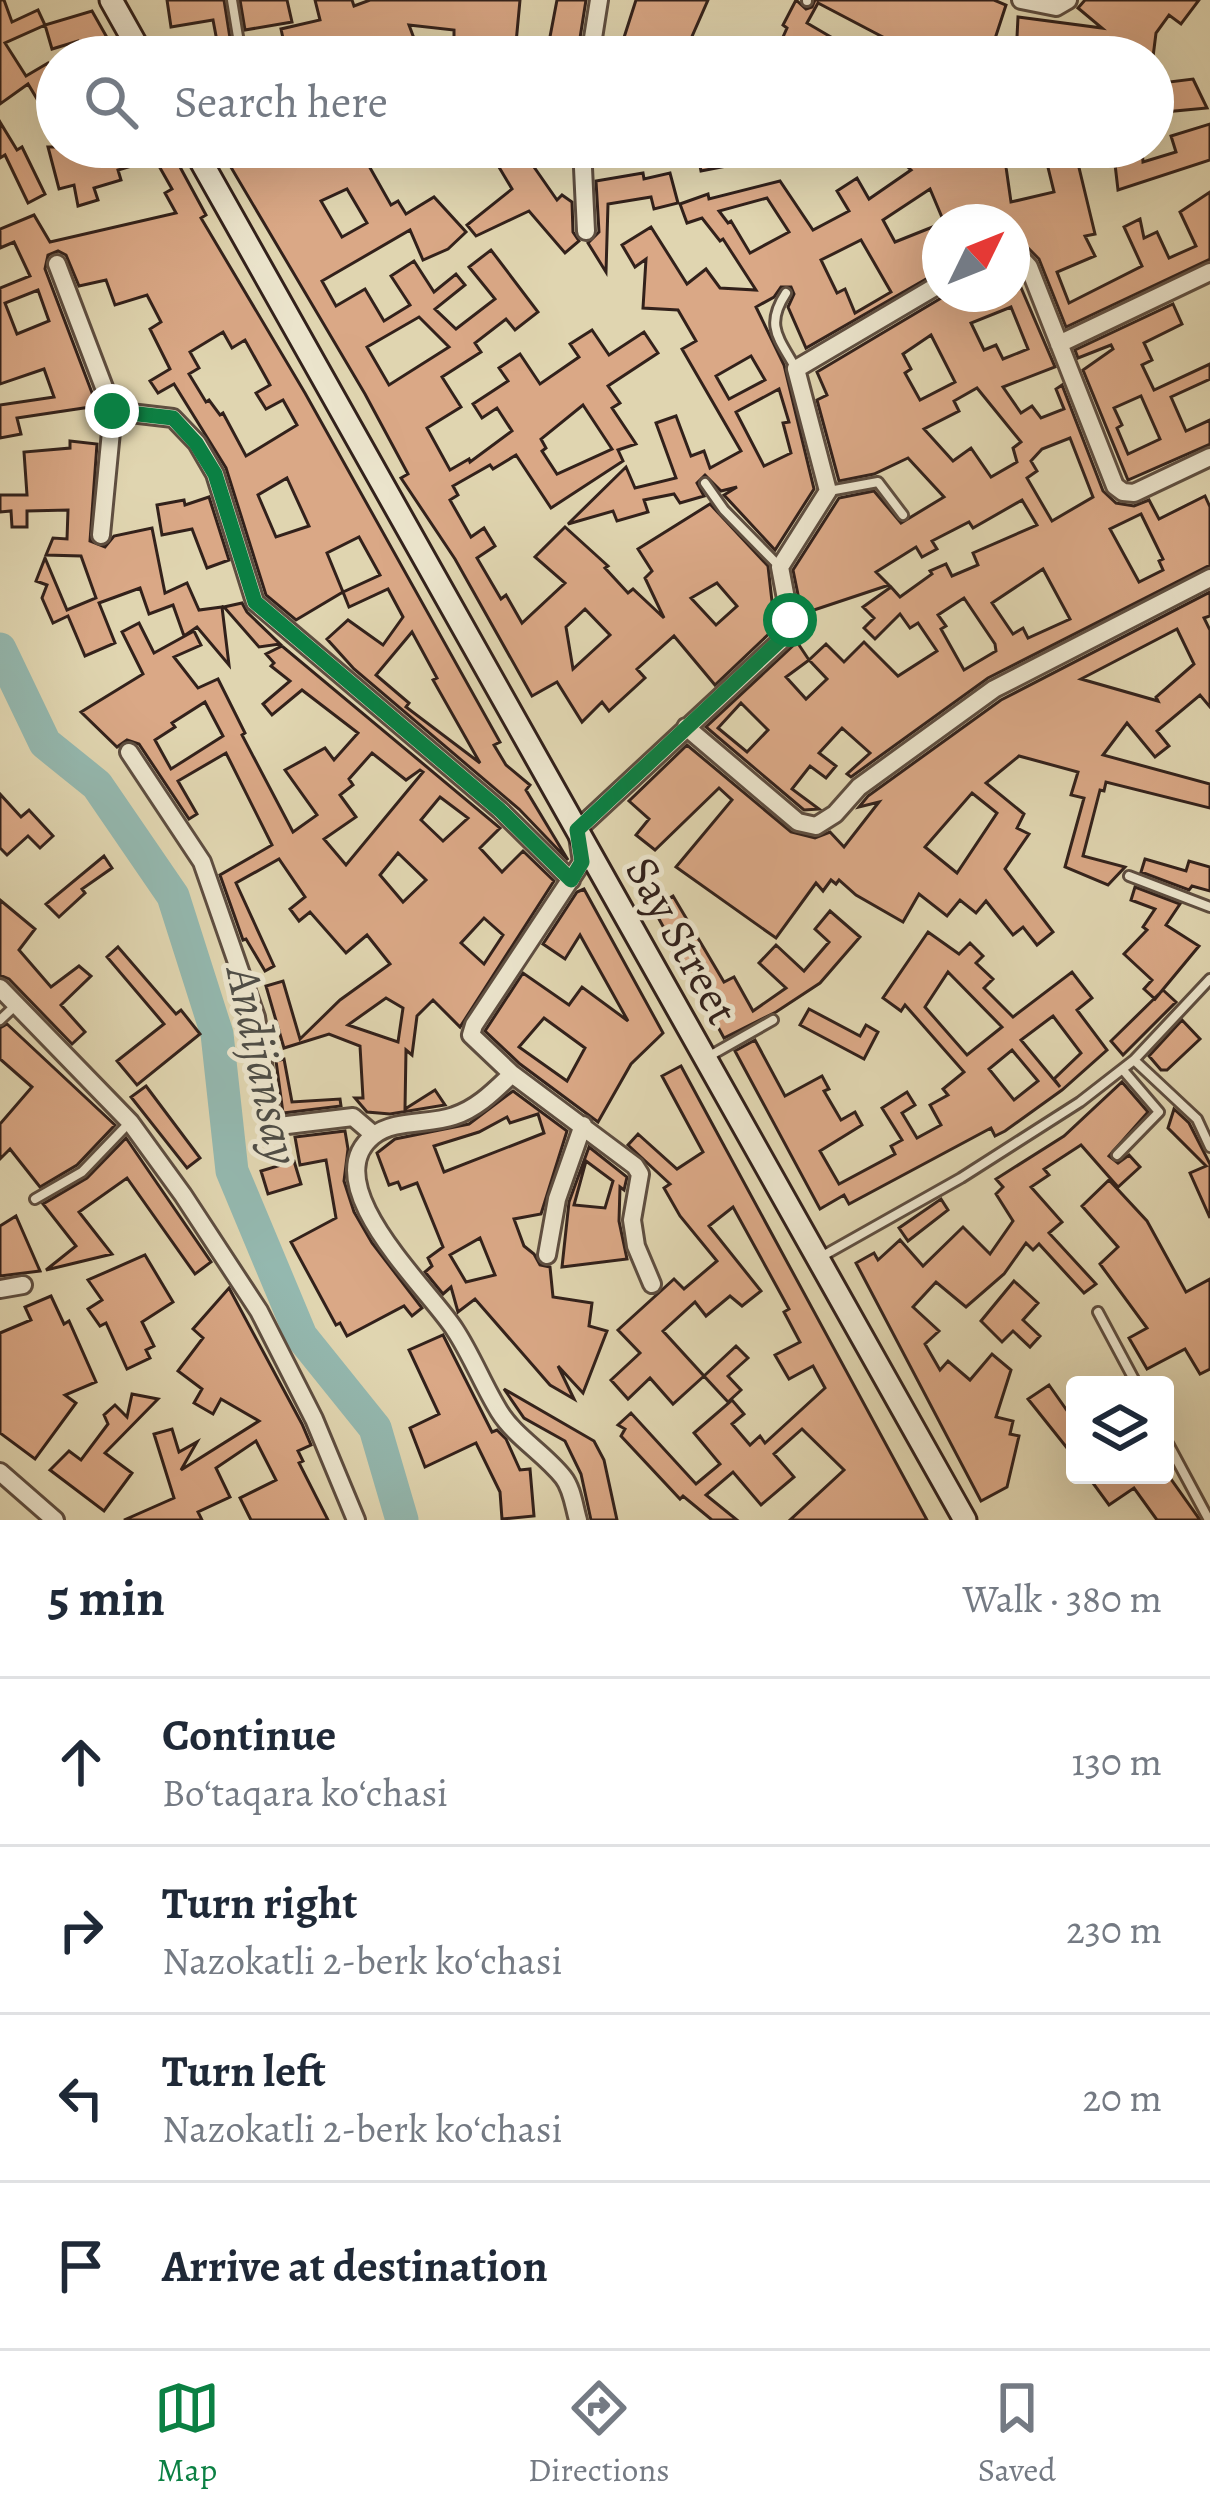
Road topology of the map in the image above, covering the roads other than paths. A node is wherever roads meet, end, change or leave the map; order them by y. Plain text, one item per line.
1 (111, 0) edge
2 (232, 0) edge
3 (599, 0) edge
4 (1022, 0) edge
5 (1068, 0) edge
6 (131, 36) edge
7 (239, 36) edge
8 (593, 36) edge
9 (205, 168) edge
10 (583, 168) edge
11 (586, 231) dead end
12 (57, 264) dead end
13 (1030, 270) edge
14 (1210, 272) edge
15 (786, 293) dead end
16 (922, 295) edge
17 (1059, 344) junction
18 (796, 369) junction
19 (112, 411) junction
20 (1210, 457) edge
21 (705, 483) dead end
22 (827, 491) junction
23 (904, 515) dead end
24 (101, 535) dead end
25 (780, 567) junction
26 (1210, 578) edge
27 (686, 727) junction
28 (130, 752) dead end
29 (577, 830) junction
30 (1130, 876) dead end
31 (571, 880) junction
32 (1210, 907) edge
33 (1210, 979) edge
34 (0, 988) edge
35 (16, 1005) junction
36 (0, 1020) edge
37 (773, 1020) dead end
38 (705, 1059) junction
39 (1134, 1060) junction
40 (1123, 1070) junction
41 (512, 1073) junction
42 (130, 1122) junction
43 (583, 1124) junction
44 (374, 1135) junction
45 (1210, 1147) edge
46 (1117, 1155) dead end
47 (35, 1199) dead end
48 (547, 1255) dead end
49 (818, 1258) junction
50 (652, 1283) dead end
51 (23, 1285) dead end
52 (0, 1289) edge
53 (1098, 1312) dead end
54 (1132, 1376) edge
55 (1174, 1455) edge
56 (0, 1472) edge
57 (55, 1520) edge
58 (356, 1520) edge
59 (578, 1520) edge
60 (965, 1520) edge
61 (1209, 1520) edge

1 - 6 main road
2 - 7 lane
3 - 8 street
4 - 5 street
9 - 29 main road, Say Street
10 - 11 street
12 - 19 street
13 - 17 street
14 - 17 street
15 - 18 lane
16 - 18 street
17 - 20 street
18 - 22 street
19 - 24 street
19 - 31 street
21 - 25 lane
22 - 23 lane
22 - 25 street
25 - 27 street
26 - 27 street
27 - 29 street
28 - 44 street
29 - 31 street
29 - 38 main road, Say Street
30 - 32 lane
31 - 41 street
33 - 39 lane
34 - 35 street
35 - 36 lane
35 - 42 street
37 - 38 lane
38 - 49 main road, Say Street
39 - 40 lane
39 - 45 lane
40 - 46 lane
40 - 49 lane
41 - 43 street
41 - 44 street
42 - 47 lane
42 - 58 street
43 - 48 street
43 - 50 street
44 - 59 street
49 - 60 main road, Say Street
51 - 52 street
53 - 54 lane
55 - 61 lane
56 - 57 street

